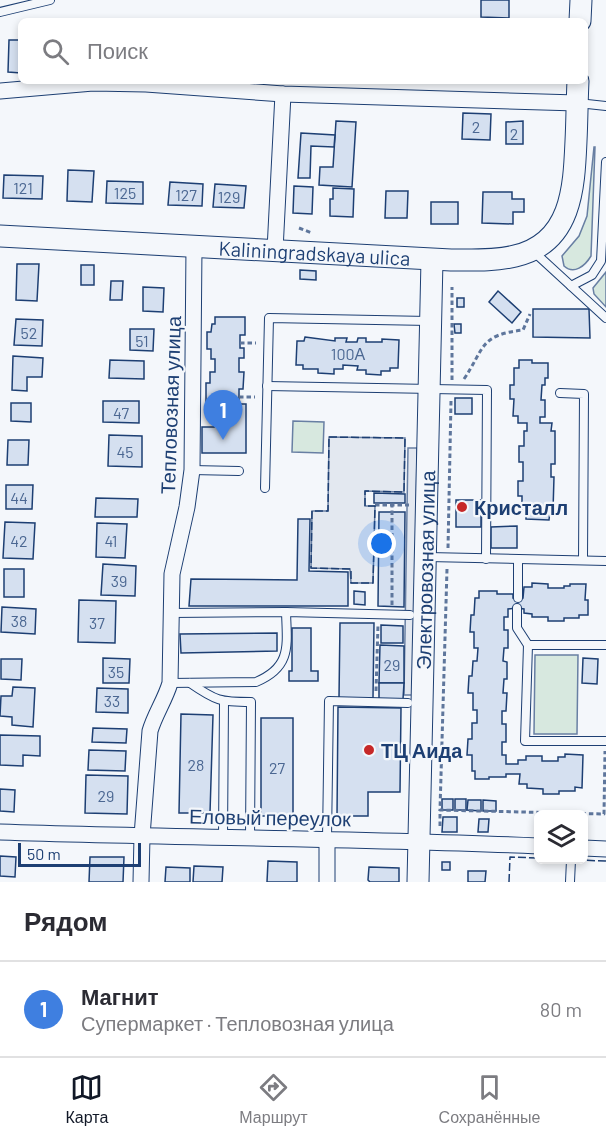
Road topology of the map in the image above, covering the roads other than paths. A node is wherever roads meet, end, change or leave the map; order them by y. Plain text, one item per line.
1 (50, 0) edge
2 (581, 0) edge
3 (0, 12) edge
4 (580, 18) edge
5 (81, 84) edge
6 (146, 84) edge
7 (578, 84) edge
8 (0, 91) edge
9 (283, 94) junction
10 (577, 103) junction
11 (606, 106) edge
12 (606, 162) edge
13 (0, 236) edge
14 (195, 247) junction
15 (275, 250) junction
16 (532, 250) junction
17 (441, 260) junction
18 (571, 286) junction
19 (606, 318) edge
20 (430, 321) junction
21 (267, 386) junction
22 (428, 390) junction
23 (560, 393) dead end
24 (192, 470) junction
25 (239, 471) dead end
26 (265, 488) dead end
27 (424, 557) junction
28 (486, 559) junction
29 (518, 560) junction
30 (583, 560) junction
31 (606, 561) edge
32 (518, 598) dead end
33 (518, 608) dead end
34 (286, 612) junction
35 (171, 613) junction
36 (410, 615) dead end
37 (528, 645) junction
38 (606, 645) edge
39 (170, 683) junction
40 (190, 683) junction
41 (224, 702) junction
42 (408, 703) dead end
43 (606, 741) edge
44 (0, 832) edge
45 (142, 837) junction
46 (223, 838) junction
47 (250, 838) junction
48 (327, 839) junction
49 (419, 842) junction
50 (534, 846) edge
51 (588, 848) edge
52 (606, 849) edge
53 (571, 864) edge
54 (141, 882) edge
55 (327, 882) edge
56 (418, 882) edge
57 (570, 882) edge

1 - 3 lane
2 - 4 main road
5 - 8 street
6 - 9 street
7 - 10 main road, Kaliningradskaya ulica
9 - 10 street
9 - 15 street
10 - 11 lane
10 - 16 main road, Kaliningradskaya ulica
12 - 18 lane
13 - 14 main road, Kaliningradskaya ulica
14 - 15 main road, Kaliningradskaya ulica
14 - 24 street, Тепловозная улица
15 - 17 main road, Kaliningradskaya ulica
16 - 17 main road, Kaliningradskaya ulica
16 - 18 lane
17 - 20 main road, Электровозная улица
18 - 19 lane
20 - 21 lane
20 - 22 main road, Электровозная улица
21 - 22 lane
21 - 26 lane
22 - 27 main road, Электровозная улица
22 - 28 lane
23 - 30 lane
24 - 25 lane
24 - 35 street, Тепловозная улица
27 - 28 lane
27 - 49 main road, Электровозная улица
28 - 29 lane
29 - 30 lane
29 - 32 lane
30 - 31 lane
33 - 37 lane
34 - 35 lane
34 - 36 lane
34 - 40 lane
35 - 39 street, Тепловозная улица
37 - 38 lane
37 - 43 lane
39 - 40 lane
39 - 45 street, Тепловозная улица
40 - 41 lane
41 - 46 lane
41 - 47 lane
42 - 48 lane
44 - 45 street, Еловый переулок
45 - 46 street, Еловый переулок
45 - 54 street, Тепловозная улица
46 - 47 street, Еловый переулок
47 - 48 street, Еловый переулок
48 - 49 street, Еловый переулок
48 - 55 street
49 - 50 street, Еловый переулок
49 - 56 main road, Электровозная улица
51 - 52 street
53 - 57 lane

